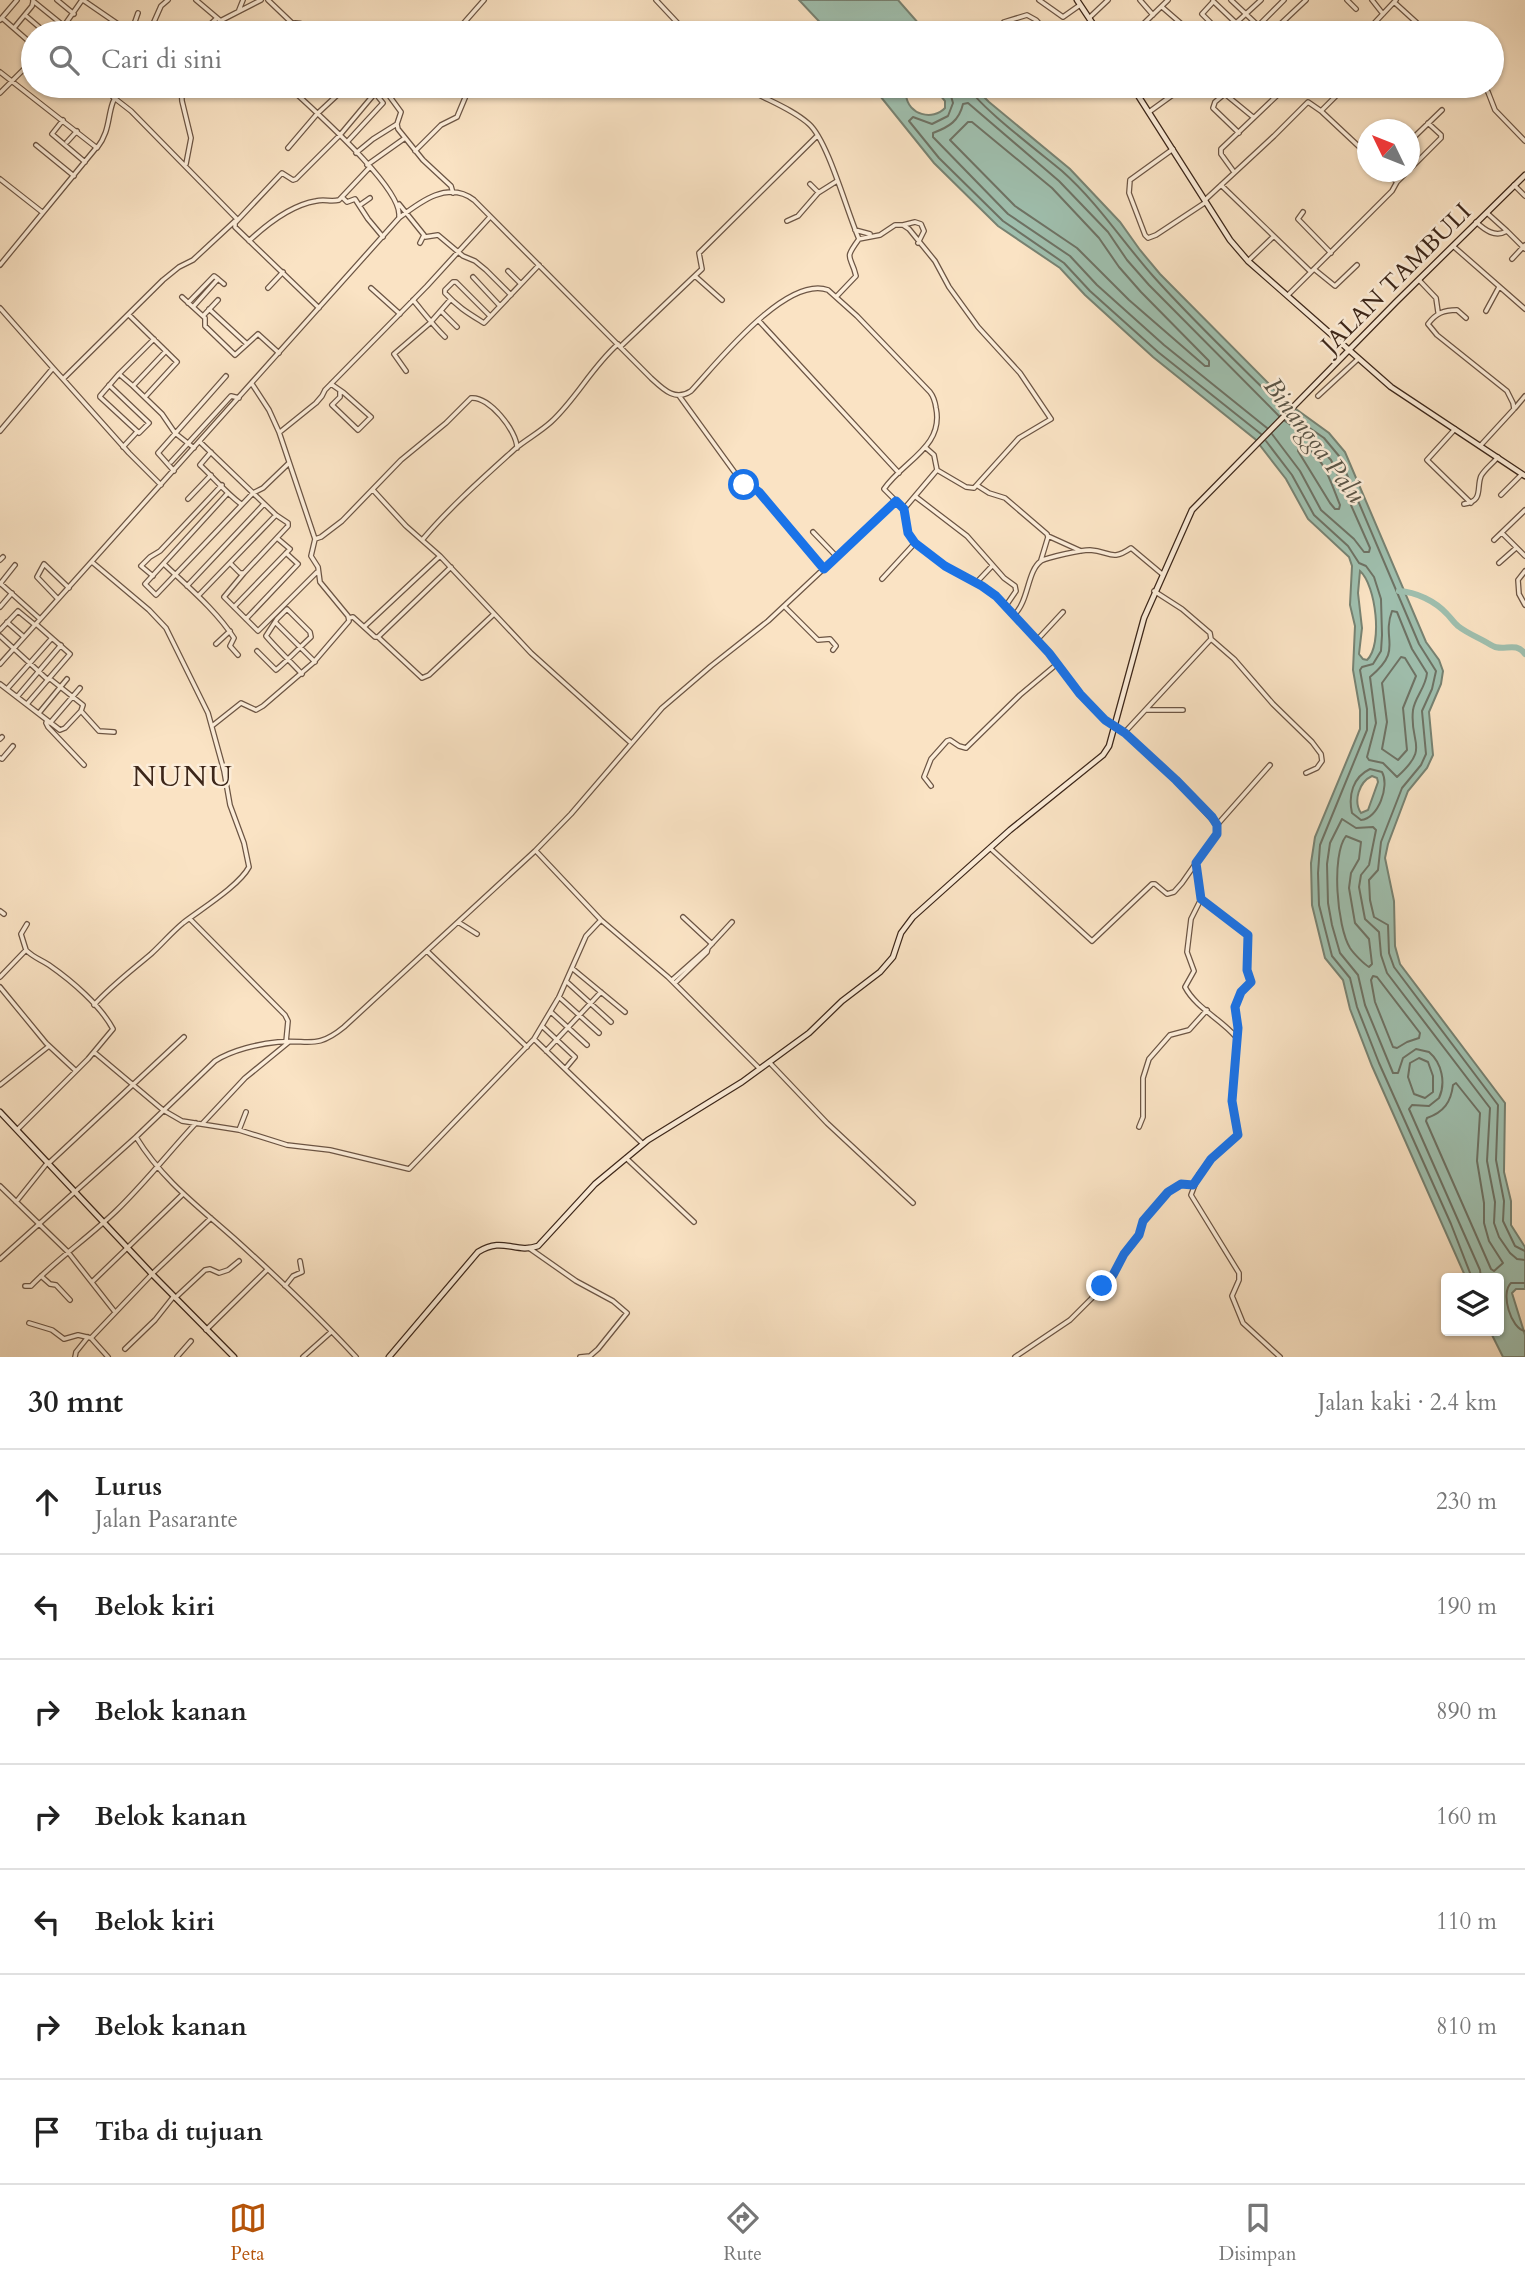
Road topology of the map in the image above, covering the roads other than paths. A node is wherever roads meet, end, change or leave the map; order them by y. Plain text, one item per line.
1 (17, 0) edge
2 (26, 0) edge
3 (57, 0) edge
4 (83, 0) edge
5 (168, 0) edge
6 (196, 0) edge
7 (243, 0) edge
8 (261, 0) edge
9 (268, 0) edge
10 (484, 0) edge
11 (656, 0) edge
12 (1039, 0) edge
13 (1108, 0) edge
14 (1140, 0) edge
15 (1168, 0) edge
16 (1231, 0) edge
17 (1261, 0) edge
18 (1284, 0) edge
19 (1306, 0) edge
20 (1347, 0) edge
21 (1372, 0) edge
22 (1214, 1) edge
23 (1395, 1) edge
24 (33, 2) edge
25 (1079, 3) edge
26 (1162, 7) junction
27 (1356, 9) dead end
28 (238, 11) junction
29 (138, 13) dead end
30 (74, 14) junction
31 (1247, 14) junction
32 (1383, 14) junction
33 (25, 15) junction
34 (1153, 15) junction
35 (1089, 18) junction
36 (1, 19) edge
37 (220, 19) junction
38 (32, 21) edge
39 (59, 21) edge
40 (68, 21) edge
41 (114, 21) edge
42 (135, 21) edge
43 (154, 21) edge
44 (217, 21) edge
45 (289, 21) edge
46 (466, 21) edge
47 (676, 21) edge
48 (1007, 21) edge
49 (1037, 21) edge
50 (1091, 21) edge
51 (1147, 21) edge
52 (1178, 21) edge
53 (1209, 21) edge
54 (1233, 21) edge
55 (1238, 21) edge
56 (1253, 21) edge
57 (1263, 21) edge
58 (1282, 21) edge
59 (1376, 21) edge
60 (1416, 21) edge
61 (14, 29) junction
62 (21, 35) edge
63 (21, 71) edge
64 (0, 72) edge
65 (11, 81) junction
66 (21, 88) edge
67 (0, 93) edge
68 (34, 98) edge
69 (113, 98) edge
70 (114, 98) edge
71 (182, 98) edge
72 (300, 98) edge
73 (334, 98) edge
74 (371, 98) edge
75 (379, 98) edge
76 (391, 98) edge
77 (465, 98) edge
78 (764, 98) edge
79 (1140, 98) edge
80 (1168, 98) edge
81 (1221, 98) edge
82 (1231, 98) edge
83 (1274, 98) edge
84 (1334, 98) edge
85 (1490, 98) edge
86 (1442, 110) dead end
87 (1321, 111) junction
88 (1149, 112) junction
89 (317, 114) junction
90 (1254, 117) junction
91 (63, 120) junction
92 (1429, 123) junction
93 (397, 124) junction
94 (77, 131) junction
95 (1420, 131) edge
96 (1239, 133) junction
97 (340, 135) junction
98 (817, 136) junction
99 (405, 138) junction
100 (1525, 141) edge
101 (67, 142) dead end
102 (346, 142) junction
103 (36, 145) dead end
104 (1357, 145) edge
105 (97, 148) junction
106 (288, 148) dead end
107 (1173, 149) junction
108 (415, 151) junction
109 (356, 153) junction
110 (1420, 158) edge
111 (85, 162) junction
112 (368, 166) junction
113 (186, 167) junction
114 (1234, 172) junction
115 (74, 176) junction
116 (1524, 178) edge
117 (0, 179) edge
118 (837, 181) junction
119 (1396, 182) edge
120 (810, 184) dead end
121 (1222, 185) junction
122 (1514, 185) junction
123 (818, 192) junction
124 (453, 194) junction
125 (342, 197) junction
126 (1525, 197) edge
127 (370, 198) dead end
128 (1205, 201) junction
129 (398, 203) junction
130 (360, 205) junction
131 (42, 212) junction
132 (406, 212) junction
133 (1303, 212) dead end
134 (1485, 212) junction
135 (491, 217) junction
136 (399, 218) junction
137 (236, 220) junction
138 (787, 221) dead end
139 (1476, 222) junction
140 (903, 225) junction
141 (855, 230) junction
142 (1507, 231) junction
143 (873, 235) junction
144 (383, 237) junction
145 (425, 237) junction
146 (1273, 237) junction
147 (859, 239) junction
148 (249, 241) junction
149 (420, 243) dead end
150 (918, 243) junction
151 (1453, 246) junction
152 (1524, 247) edge
153 (457, 252) junction
154 (1331, 253) junction
155 (1512, 259) dead end
156 (1248, 261) junction
157 (0, 265) edge
158 (539, 265) junction
159 (1357, 265) dead end
160 (508, 271) dead end
161 (1313, 271) junction
162 (283, 272) junction
163 (695, 276) junction
164 (473, 277) dead end
165 (218, 279) junction
166 (1419, 280) junction
167 (224, 284) dead end
168 (522, 284) junction
169 (268, 288) dead end
170 (371, 288) dead end
171 (1499, 288) junction
172 (512, 295) junction
173 (1287, 296) junction
174 (182, 297) dead end
175 (836, 297) junction
176 (451, 299) junction
177 (218, 300) dead end
178 (413, 300) junction
179 (722, 300) dead end
180 (188, 303) junction
181 (500, 306) junction
182 (193, 307) junction
183 (0, 308) edge
184 (319, 308) junction
185 (209, 309) junction
186 (1525, 309) edge
187 (441, 311) junction
188 (1486, 311) dead end
189 (1438, 313) junction
190 (400, 314) junction
191 (129, 315) junction
192 (203, 316) junction
193 (490, 316) junction
194 (1466, 318) dead end
195 (759, 321) junction
196 (430, 323) junction
197 (457, 327) dead end
198 (445, 337) dead end
199 (154, 339) junction
200 (247, 344) junction
201 (619, 345) junction
202 (166, 351) junction
203 (1349, 351) junction
204 (279, 353) junction
205 (1358, 359) junction
206 (53, 368) junction
207 (406, 371) dead end
208 (119, 374) junction
209 (226, 376) dead end
210 (63, 379) junction
211 (252, 384) junction
212 (331, 384) junction
213 (109, 385) junction
214 (134, 386) junction
215 (340, 392) junction
216 (1318, 396) dead end
217 (1525, 396) edge
218 (145, 397) junction
219 (680, 397) junction
220 (239, 398) junction
221 (1514, 410) junction
222 (1455, 429) junction
223 (0, 431) edge
224 (136, 432) junction
225 (279, 432) junction
226 (175, 433) junction
227 (200, 442) junction
228 (188, 444) junction
229 (1480, 446) junction
230 (123, 447) junction
231 (925, 447) junction
232 (194, 448) junction
233 (517, 448) junction
234 (211, 452) junction
235 (1498, 457) junction
236 (172, 462) dead end
237 (289, 463) junction
238 (937, 470) junction
239 (174, 471) junction
240 (899, 473) junction
241 (211, 475) junction
242 (1524, 475) edge
243 (222, 485) junction
244 (161, 486) junction
245 (978, 486) junction
246 (373, 490) junction
247 (253, 493) junction
248 (227, 494) junction
249 (1501, 495) dead end
250 (916, 497) junction
251 (188, 499) dead end
252 (896, 501) junction
253 (264, 503) junction
254 (1471, 503) junction
255 (1464, 504) dead end
256 (241, 505) junction
257 (904, 509) junction
258 (1525, 510) edge
259 (276, 514) junction
260 (813, 532) dead end
261 (1502, 533) junction
262 (1048, 536) junction
263 (277, 538) junction
264 (315, 539) junction
265 (423, 539) junction
266 (1494, 540) dead end
267 (915, 543) junction
268 (1516, 547) junction
269 (1082, 551) junction
270 (145, 552) dead end
271 (286, 553) junction
272 (440, 555) junction
273 (150, 556) junction
274 (1525, 556) edge
275 (837, 557) junction
276 (92, 562) junction
277 (1040, 562) junction
278 (1499, 563) dead end
279 (164, 564) junction
280 (231, 564) junction
281 (15, 565) dead end
282 (992, 566) junction
283 (451, 567) junction
284 (824, 569) junction
285 (319, 570) junction
286 (1525, 571) edge
287 (244, 573) junction
288 (1162, 574) junction
289 (175, 575) junction
290 (153, 576) junction
291 (882, 579) dead end
292 (976, 583) junction
293 (0, 584) edge
294 (187, 586) junction
295 (69, 587) junction
296 (1154, 591) junction
297 (12, 593) junction
298 (198, 596) junction
299 (58, 598) junction
300 (1525, 605) edge
301 (784, 606) junction
302 (0, 607) edge
303 (234, 607) junction
304 (1005, 607) junction
305 (1063, 612) dead end
306 (494, 614) junction
307 (1014, 615) junction
308 (349, 618) junction
309 (40, 619) junction
310 (246, 619) junction
311 (7, 622) junction
312 (276, 623) junction
313 (35, 624) junction
314 (364, 627) junction
315 (0, 630) edge
316 (230, 631) junction
317 (0, 636) edge
318 (24, 637) junction
319 (379, 637) junction
320 (52, 638) junction
321 (1211, 639) junction
322 (1037, 640) junction
323 (61, 645) junction
324 (216, 645) dead end
325 (300, 647) junction
326 (13, 649) junction
327 (833, 650) dead end
328 (257, 651) dead end
329 (238, 655) dead end
330 (288, 659) junction
331 (315, 662) junction
332 (29, 663) junction
333 (0, 664) edge
334 (1058, 664) junction
335 (38, 671) junction
336 (302, 674) junction
337 (49, 679) junction
338 (68, 679) dead end
339 (0, 684) edge
340 (61, 687) junction
341 (80, 688) dead end
342 (7, 689) junction
343 (73, 696) junction
344 (17, 697) junction
345 (27, 704) junction
346 (1144, 710) junction
347 (1183, 710) dead end
348 (81, 711) junction
349 (39, 713) junction
350 (49, 721) junction
351 (1114, 724) junction
352 (212, 726) junction
353 (114, 732) dead end
354 (1125, 733) junction
355 (631, 744) junction
356 (13, 746) dead end
357 (0, 758) edge
358 (84, 765) dead end
359 (1270, 765) dead end
360 (1306, 773) dead end
361 (931, 786) dead end
362 (1217, 825) junction
363 (990, 848) junction
364 (535, 851) junction
365 (1196, 863) junction
366 (1201, 899) junction
367 (683, 917) dead end
368 (190, 919) junction
369 (601, 920) junction
370 (458, 922) junction
371 (732, 922) dead end
372 (27, 924) dead end
373 (477, 934) dead end
374 (710, 946) junction
375 (26, 950) junction
376 (427, 951) junction
377 (573, 970) junction
378 (0, 977) edge
379 (567, 982) junction
380 (673, 982) junction
381 (0, 987) edge
382 (601, 992) junction
383 (559, 997) junction
384 (590, 1003) junction
385 (94, 1005) junction
386 (1207, 1010) junction
387 (551, 1012) junction
388 (625, 1012) dead end
389 (579, 1015) junction
390 (611, 1022) dead end
391 (542, 1026) junction
392 (568, 1028) junction
393 (599, 1033) dead end
394 (184, 1037) dead end
395 (1237, 1038) junction
396 (534, 1039) junction
397 (557, 1039) junction
398 (288, 1042) junction
399 (587, 1045) dead end
400 (49, 1046) junction
401 (527, 1047) junction
402 (546, 1051) junction
403 (94, 1052) junction
404 (769, 1062) junction
405 (565, 1069) junction
406 (760, 1069) junction
407 (75, 1070) junction
408 (0, 1085) edge
409 (132, 1086) junction
410 (163, 1110) junction
411 (0, 1112) edge
412 (246, 1112) dead end
413 (199, 1124) junction
414 (1139, 1127) dead end
415 (17, 1129) junction
416 (239, 1130) junction
417 (136, 1137) junction
418 (643, 1144) junction
419 (626, 1158) junction
420 (48, 1163) junction
421 (157, 1169) junction
422 (1193, 1185) junction
423 (0, 1186) edge
424 (76, 1192) junction
425 (182, 1195) junction
426 (16, 1202) junction
427 (914, 1203) dead end
428 (211, 1218) junction
429 (104, 1222) junction
430 (694, 1222) dead end
431 (39, 1223) junction
432 (126, 1247) junction
433 (529, 1248) junction
434 (68, 1252) junction
435 (0, 1259) edge
436 (239, 1261) dead end
437 (300, 1261) dead end
438 (267, 1269) junction
439 (152, 1274) junction
440 (41, 1276) junction
441 (92, 1282) junction
442 (25, 1286) dead end
443 (285, 1286) junction
444 (174, 1297) junction
445 (70, 1300) dead end
446 (115, 1312) junction
447 (29, 1323) dead end
448 (206, 1330) junction
449 (331, 1332) junction
450 (89, 1338) junction
451 (191, 1341) dead end
452 (125, 1349) dead end
453 (75, 1357) edge
454 (108, 1357) edge
455 (177, 1357) edge
456 (233, 1357) edge
457 (303, 1357) edge
458 (356, 1357) edge
459 (389, 1357) edge
460 (580, 1357) edge
461 (1015, 1357) edge
462 (1280, 1357) edge

1 - 36 street
2 - 24 street
3 - 30 street
4 - 30 street
4 - 41 street
5 - 43 street
6 - 37 street
7 - 28 street
8 - 28 street
9 - 45 street
10 - 46 street
11 - 47 street
12 - 25 street
13 - 35 street
14 - 34 street
15 - 26 street
16 - 31 street
17 - 31 street
18 - 57 street
19 - 58 street
20 - 27 street
21 - 32 street
22 - 53 street
22 - 54 street
23 - 32 street
23 - 60 street
24 - 33 street
24 - 39 street
25 - 35 street
26 - 34 street
26 - 52 street
28 - 37 street
29 - 42 street
30 - 40 street
31 - 55 street
31 - 56 street
32 - 59 street
33 - 38 street
33 - 61 street
34 - 51 street
35 - 50 street
36 - 61 street
37 - 44 street
48 - 49 street
61 - 62 street
63 - 65 street
64 - 65 street
65 - 66 street
65 - 67 street
68 - 91 street
69 - 105 street
70 - 113 street
71 - 113 street
72 - 89 street
73 - 89 street
74 - 97 street
75 - 102 street
76 - 93 street
77 - 108 street
78 - 98 street
79 - 88 street
80 - 88 street
81 - 96 street
82 - 90 street
83 - 90 street
84 - 87 street
85 - 100 street
86 - 92 street
87 - 104 street
87 - 114 street
88 - 107 street
89 - 97 street
89 - 106 street
90 - 96 street
91 - 94 street
91 - 111 street
92 - 95 street
92 - 110 street
93 - 99 street
93 - 109 street
94 - 101 street
94 - 105 street
96 - 114 street
97 - 102 street
97 - 137 street
98 - 118 street
98 - 163 street
99 - 108 street
99 - 112 street
102 - 109 street
103 - 115 street
105 - 111 street
107 - 128 street
107 - 128 street
108 - 124 street
109 - 112 street
111 - 115 street
112 - 125 street
112 - 129 street
113 - 137 street
114 - 121 street
115 - 131 street
116 - 122 street, JALAN TAMBULI
117 - 131 street
118 - 123 street
118 - 141 street
119 - 154 street
120 - 123 street
121 - 128 street
121 - 146 street
122 - 126 street
122 - 134 street, JALAN TAMBULI
123 - 138 street
124 - 132 street
124 - 135 street
125 - 130 street
125 - 148 street
127 - 130 street
128 - 156 street
129 - 132 street
129 - 136 street
130 - 144 street
131 - 157 street
132 - 136 street
132 - 145 street
133 - 154 street
134 - 139 street, JALAN TAMBULI
134 - 142 street
135 - 153 street
135 - 158 street
136 - 144 street
137 - 148 street
137 - 191 street
139 - 142 street
139 - 151 street, JALAN TAMBULI
140 - 143 street
140 - 150 street
140 - 150 street
141 - 143 street
141 - 147 street
142 - 152 street
143 - 147 street
144 - 184 street
145 - 149 street
145 - 153 street
146 - 156 street
146 - 161 street
147 - 175 street
148 - 162 street
150 - 245 street
151 - 166 street, JALAN TAMBULI
151 - 171 street
152 - 155 street
153 - 172 street
153 - 178 street
154 - 161 street
156 - 173 street
158 - 168 street
158 - 201 street
159 - 161 street
160 - 168 street
161 - 173 street
162 - 169 street
162 - 184 street
163 - 179 street
163 - 201 street
164 - 181 street
165 - 167 street
165 - 180 street
165 - 182 street
166 - 189 street
166 - 203 street, JALAN TAMBULI
168 - 172 street
170 - 190 street
171 - 186 street
171 - 188 street
172 - 181 street
173 - 203 street
174 - 180 street
175 - 195 street
175 - 231 street
176 - 187 street
176 - 193 street
176 - 193 street
177 - 185 street
178 - 190 street
178 - 196 street
180 - 182 street
181 - 193 street
182 - 192 street
183 - 206 street
184 - 204 street
185 - 192 street
185 - 200 street
187 - 196 street
187 - 197 street
189 - 194 street
189 - 221 street
190 - 212 street
191 - 199 street
191 - 210 street
192 - 200 street
195 - 219 street
195 - 240 street
196 - 198 street
196 - 207 street
199 - 202 street
199 - 208 street
200 - 204 street
201 - 219 street
201 - 233 street
202 - 214 street
202 - 218 street
203 - 205 street
203 - 288 street, JALAN TAMBULI
204 - 211 street
205 - 216 street
205 - 222 street
206 - 210 street
206 - 223 street
208 - 213 street
208 - 214 street
209 - 226 street
210 - 230 street
211 - 220 street
211 - 225 street
212 - 215 street
212 - 225 street
213 - 224 street
213 - 224 street
214 - 218 street
215 - 215 street
217 - 221 street
218 - 226 street
219 - 284 street
220 - 227 street
220 - 228 street
221 - 229 street
222 - 229 street
222 - 254 street
224 - 230 street
225 - 237 street
226 - 228 street
226 - 239 street
227 - 232 street
227 - 234 street
228 - 232 street
228 - 236 street
229 - 235 street
230 - 244 street
231 - 238 street
231 - 240 street
232 - 239 street
233 - 246 street
233 - 265 street
234 - 241 street
234 - 247 street
235 - 242 street
235 - 254 street
237 - 247 street
237 - 264 street
238 - 245 street
238 - 250 street
239 - 244 street
240 - 252 street
241 - 243 street
241 - 251 street
242 - 249 street
243 - 248 street
243 - 273 street
244 - 276 street
245 - 262 street
246 - 264 street
246 - 265 street
247 - 253 street
247 - 256 street
248 - 256 street
248 - 279 street
250 - 257 street
250 - 282 street
252 - 257 street
252 - 275 street
253 - 259 street
253 - 294 street
254 - 255 street
256 - 289 street
257 - 267 street
258 - 261 street
259 - 263 street
259 - 280 street
260 - 275 street
261 - 266 street
261 - 268 street
262 - 269 street
262 - 277 street
263 - 271 street
263 - 287 street
264 - 285 street
265 - 272 street
267 - 291 street
267 - 292 street
268 - 274 street
268 - 278 street
269 - 277 street
269 - 288 street
270 - 273 street
271 - 303 street
271 - 310 street
272 - 283 street
272 - 314 street
273 - 290 street
275 - 284 street
276 - 295 street
276 - 352 street
277 - 307 street
279 - 289 street
279 - 290 street
280 - 287 street
280 - 298 street
281 - 293 street
282 - 292 street
282 - 304 street
283 - 306 street
283 - 319 street
284 - 301 street
285 - 308 street
285 - 310 street
286 - 300 street
287 - 303 street
288 - 296 street, JALAN TAMBULI
289 - 290 street
289 - 294 street
292 - 304 street
293 - 297 street
294 - 298 street
295 - 299 street
295 - 299 street
296 - 321 street
296 - 351 street, JALAN TAMBULI
297 - 302 street
297 - 309 street
298 - 316 street
299 - 309 street
301 - 327 street
301 - 355 street
303 - 310 street
304 - 307 street
305 - 322 street
306 - 319 street
306 - 355 street
307 - 322 street
308 - 314 street
308 - 331 street
309 - 313 street
311 - 313 street
311 - 315 street
311 - 318 street
312 - 325 street
312 - 325 street
312 - 330 street
313 - 318 street
313 - 320 street
314 - 319 street
316 - 324 street
316 - 329 street
317 - 326 street
318 - 326 street
320 - 323 street
320 - 332 street
321 - 346 street
321 - 360 street
322 - 334 street
323 - 335 street
323 - 337 street
325 - 330 street
325 - 331 street
326 - 332 street
326 - 333 street
328 - 330 street
330 - 336 street
331 - 336 street
332 - 335 street
332 - 342 street
334 - 351 street
334 - 361 street
335 - 337 street
335 - 344 street
336 - 352 street
337 - 340 street
337 - 345 street
338 - 340 street
339 - 342 street
340 - 343 street
340 - 349 street
341 - 343 street
342 - 344 street
343 - 348 street
343 - 350 street
344 - 345 street
345 - 349 street
346 - 347 street
346 - 354 street
348 - 350 street
348 - 353 street
349 - 350 street
350 - 358 street
351 - 354 street
351 - 363 street, JALAN TAMBULI
352 - 368 street
354 - 362 street
355 - 364 street
356 - 357 street
359 - 362 street
362 - 365 street
363 - 365 street
363 - 404 street, JALAN TAMBULI
364 - 369 street
364 - 370 street
365 - 366 street
366 - 386 street
366 - 395 street
367 - 374 street
368 - 385 street
368 - 398 street
369 - 377 street
369 - 380 street
370 - 373 street
370 - 376 street
371 - 374 street
372 - 375 street
374 - 380 street
375 - 378 street
375 - 385 street
376 - 398 street
376 - 401 street
377 - 379 street
377 - 382 street
379 - 383 street
379 - 384 street
380 - 406 street
381 - 400 street
382 - 384 street
382 - 388 street
383 - 387 street
383 - 389 street
384 - 389 street
384 - 390 street
385 - 403 street
386 - 395 street
386 - 414 street
387 - 391 street
387 - 392 street
389 - 392 street
389 - 393 street
391 - 396 street
391 - 397 street
392 - 397 street
392 - 399 street
394 - 409 street
395 - 422 street
396 - 401 street
396 - 402 street
397 - 402 street
397 - 405 street
398 - 410 street
398 - 413 street
400 - 407 street
400 - 408 street
401 - 416 street
402 - 405 street
403 - 407 street
403 - 409 street
404 - 406 street, JALAN TAMBULI
404 - 427 street
405 - 418 street
406 - 418 street, JALAN TAMBULI
407 - 415 street
409 - 410 street
409 - 420 street
410 - 413 street
410 - 417 street
411 - 415 street
412 - 416 street
413 - 416 street
413 - 421 street
415 - 420 street
417 - 421 street
417 - 424 street
418 - 419 street, JALAN TAMBULI
419 - 430 street
419 - 433 street, JALAN TAMBULI
420 - 424 street
420 - 426 street
421 - 425 street
421 - 429 street
422 - 461 street
422 - 462 street
423 - 426 street
424 - 429 street
424 - 431 street
425 - 428 street
425 - 432 street
426 - 431 street
428 - 438 street
428 - 439 street
429 - 432 street
429 - 434 street
431 - 434 street
431 - 435 street
432 - 439 street
432 - 441 street
433 - 459 street
433 - 460 street
434 - 440 street
434 - 441 street
436 - 444 street
437 - 443 street
438 - 443 street
438 - 448 street
439 - 444 street
439 - 446 street
440 - 442 street
440 - 445 street
441 - 446 street
443 - 449 street
444 - 448 street
444 - 452 street
446 - 450 street
447 - 450 street
448 - 456 street
449 - 457 street
449 - 458 street
450 - 453 street
450 - 454 street
451 - 455 street

